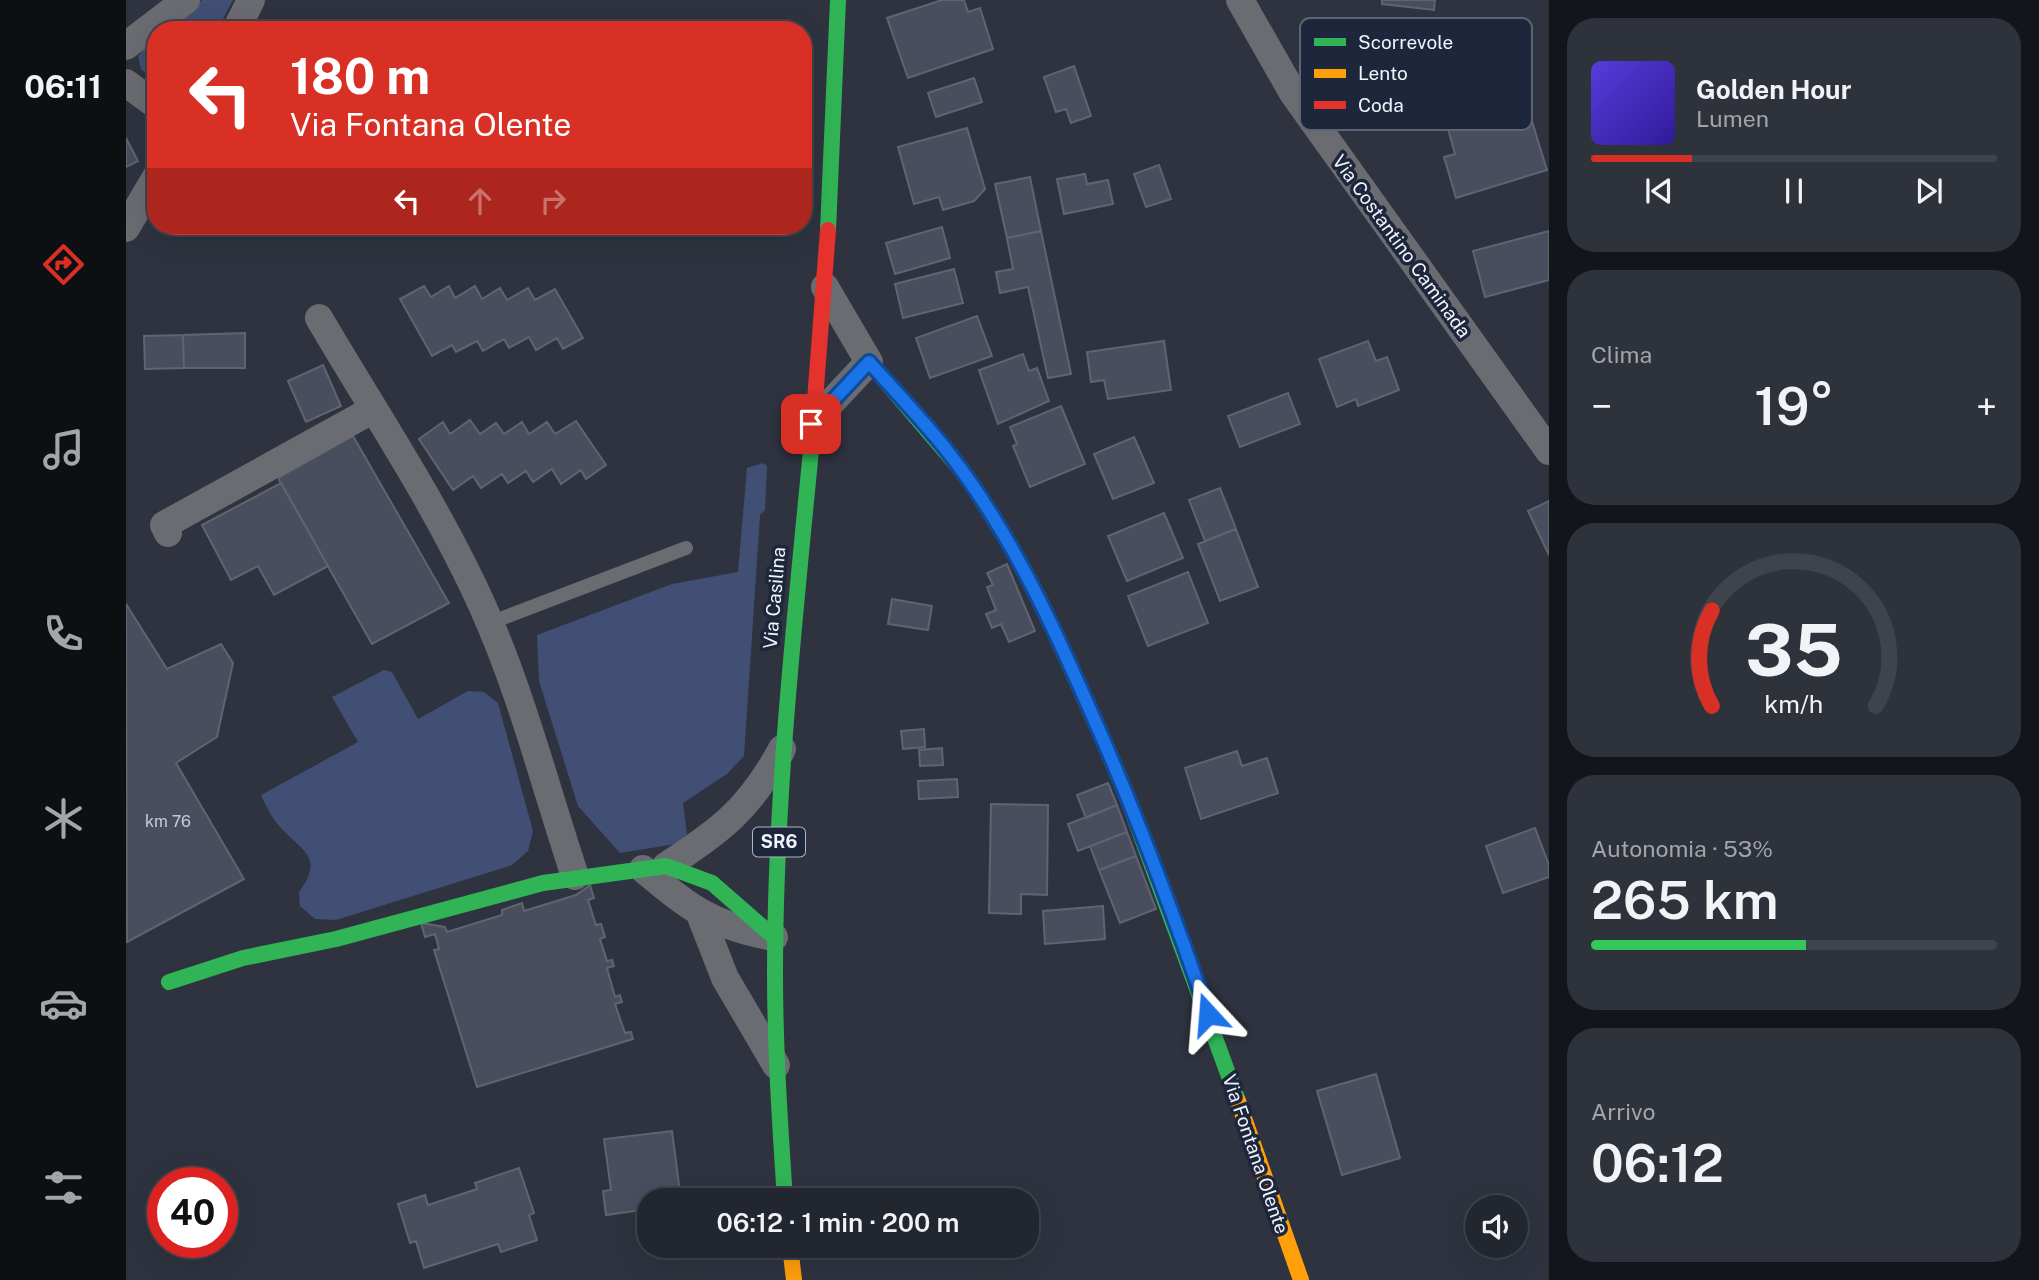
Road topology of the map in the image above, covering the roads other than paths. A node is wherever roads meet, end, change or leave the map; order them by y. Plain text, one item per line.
1 (186, 0) edge
2 (251, 0) edge
3 (838, 0) edge
4 (1240, 0) edge
5 (159, 21) edge
6 (240, 21) edge
7 (147, 30) edge
8 (126, 46) edge
9 (126, 83) edge
10 (147, 98) edge
11 (1300, 103) edge
12 (1319, 130) edge
13 (147, 192) edge
14 (126, 228) edge
15 (825, 287) junction
16 (318, 318) dead end
17 (869, 362) junction
18 (372, 410) junction
19 (811, 424) junction
20 (1549, 451) edge
21 (168, 533) dead end
22 (685, 548) dead end
23 (490, 623) junction
24 (783, 747) junction
25 (655, 868) junction
26 (575, 876) junction
27 (700, 914) junction
28 (774, 937) junction
29 (169, 982) dead end
30 (776, 1065) junction
31 (784, 1188) edge
32 (791, 1258) edge
33 (794, 1280) edge
34 (1301, 1280) edge

1 - 5 street
2 - 6 street
3 - 15 street, Via Casilina / SR6
4 - 11 street, Via Costantino Caminada
7 - 8 street
9 - 10 street
12 - 20 street, Via Costantino Caminada
13 - 14 street
15 - 17 street, Via Fontana Olente
15 - 19 street, Via Casilina / SR6
16 - 18 street
17 - 19 street
17 - 34 street, Via Fontana Olente
18 - 21 street
18 - 23 street
19 - 24 street, Via Casilina / SR6
22 - 23 lane
23 - 26 street
24 - 25 street
24 - 28 street, Via Casilina / SR6
25 - 26 street
25 - 27 street
25 - 28 street
26 - 29 street
27 - 28 street
27 - 30 street
28 - 30 street, Via Casilina / SR6
30 - 31 street, Via Casilina / SR6
32 - 33 street

